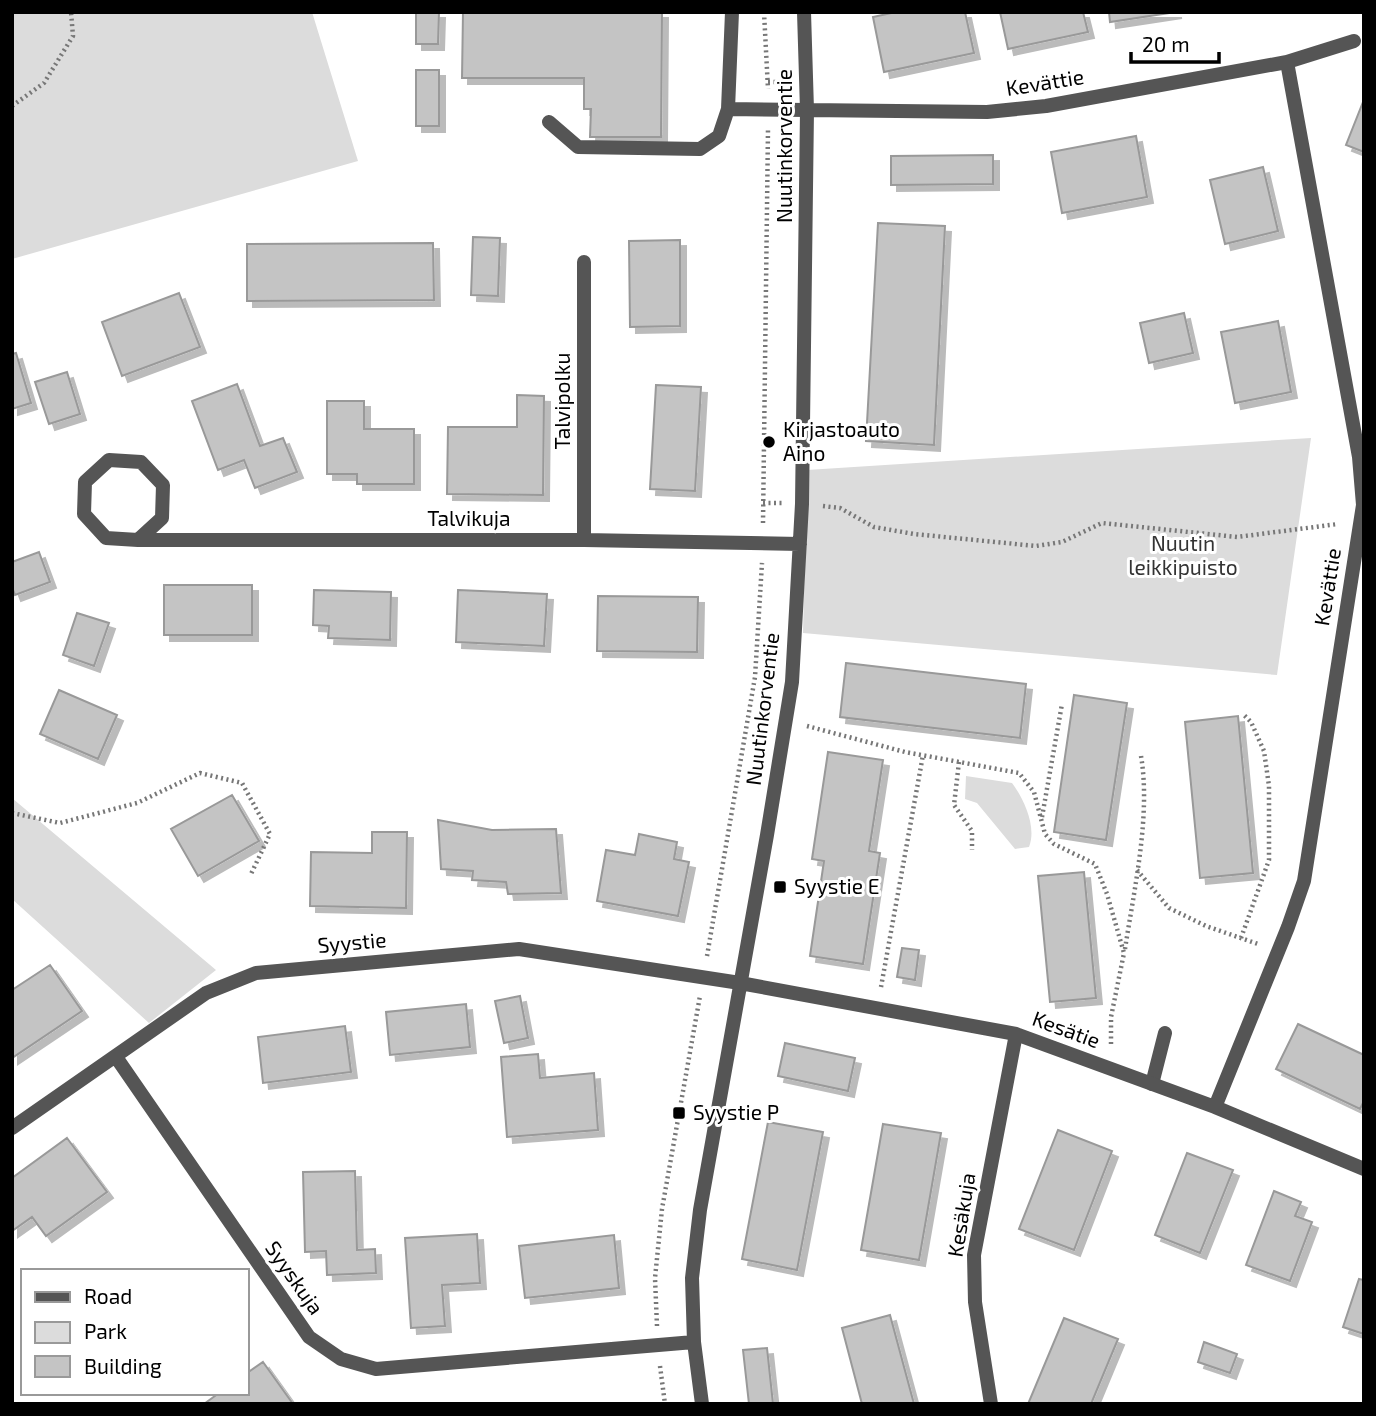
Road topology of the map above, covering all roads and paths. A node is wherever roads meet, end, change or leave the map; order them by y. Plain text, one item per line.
1 (71, 12) edge
2 (732, 12) edge
3 (764, 12) edge
4 (804, 12) edge
5 (1354, 41) dead end
6 (1287, 62) junction
7 (12, 106) edge
8 (728, 109) junction
9 (768, 110) junction
10 (807, 110) junction
11 (549, 122) dead end
12 (584, 262) dead end
13 (802, 504) junction
14 (1363, 505) edge
15 (1360, 521) junction
16 (138, 540) junction
17 (584, 540) junction
18 (763, 541) junction
19 (800, 544) junction
20 (1062, 704) dead end
21 (1242, 714) dead end
22 (786, 720) junction
23 (923, 755) junction
24 (1141, 756) dead end
25 (959, 762) junction
26 (12, 813) edge
27 (1042, 821) junction
28 (972, 850) dead end
29 (1138, 870) junction
30 (251, 874) dead end
31 (1241, 938) junction
32 (1278, 952) junction
33 (1124, 953) junction
34 (703, 977) junction
35 (740, 983) junction
36 (877, 1009) junction
37 (1165, 1033) dead end
38 (1016, 1034) junction
39 (116, 1057) junction
40 (1111, 1069) junction
41 (1152, 1084) junction
42 (1215, 1107) junction
43 (12, 1128) edge
44 (1364, 1169) edge
45 (694, 1342) junction
46 (657, 1345) junction
47 (665, 1404) edge
48 (702, 1404) edge
49 (991, 1404) edge

1 - 7 path
2 - 8 street
3 - 9 path
4 - 10 street, Nuutinkorventie
5 - 6 street, Kevättie
6 - 10 street, Kevättie
6 - 14 street, Kevättie
8 - 9 street, Kevättie
8 - 11 street
9 - 10 street, Kevättie
9 - 18 path
10 - 13 street, Nuutinkorventie
12 - 17 street, Talvipolku
13 - 15 path
13 - 19 street, Nuutinkorventie
14 - 15 street, Kevättie
15 - 32 street, Kevättie
16 - 16 street, Talvikuja
16 - 17 street, Talvikuja
17 - 18 street, Talvikuja
18 - 19 street, Talvikuja
18 - 34 path
19 - 22 street, Nuutinkorventie
20 - 27 path
21 - 31 path
22 - 23 path
22 - 35 street, Nuutinkorventie
23 - 25 path
23 - 36 path
24 - 29 path
25 - 27 path
25 - 28 path
26 - 30 path
27 - 33 path
29 - 31 path
29 - 33 path
31 - 32 path
32 - 42 street, Kevättie
33 - 40 path
34 - 35 street, Syystie
34 - 39 street, Syystie
34 - 46 path
35 - 36 street, Kesätie
35 - 45 street, Nuutinkorventie
36 - 38 street, Kesätie
37 - 41 street
38 - 40 street, Kesätie
38 - 49 street, Kesäkuja
39 - 43 street, Syystie
39 - 46 street, Syyskuja
40 - 41 street, Kesätie
41 - 42 street, Kesätie
42 - 44 street, Kesätie
45 - 46 street, Syyskuja
45 - 48 street, Nuutinkorventie
46 - 47 path

